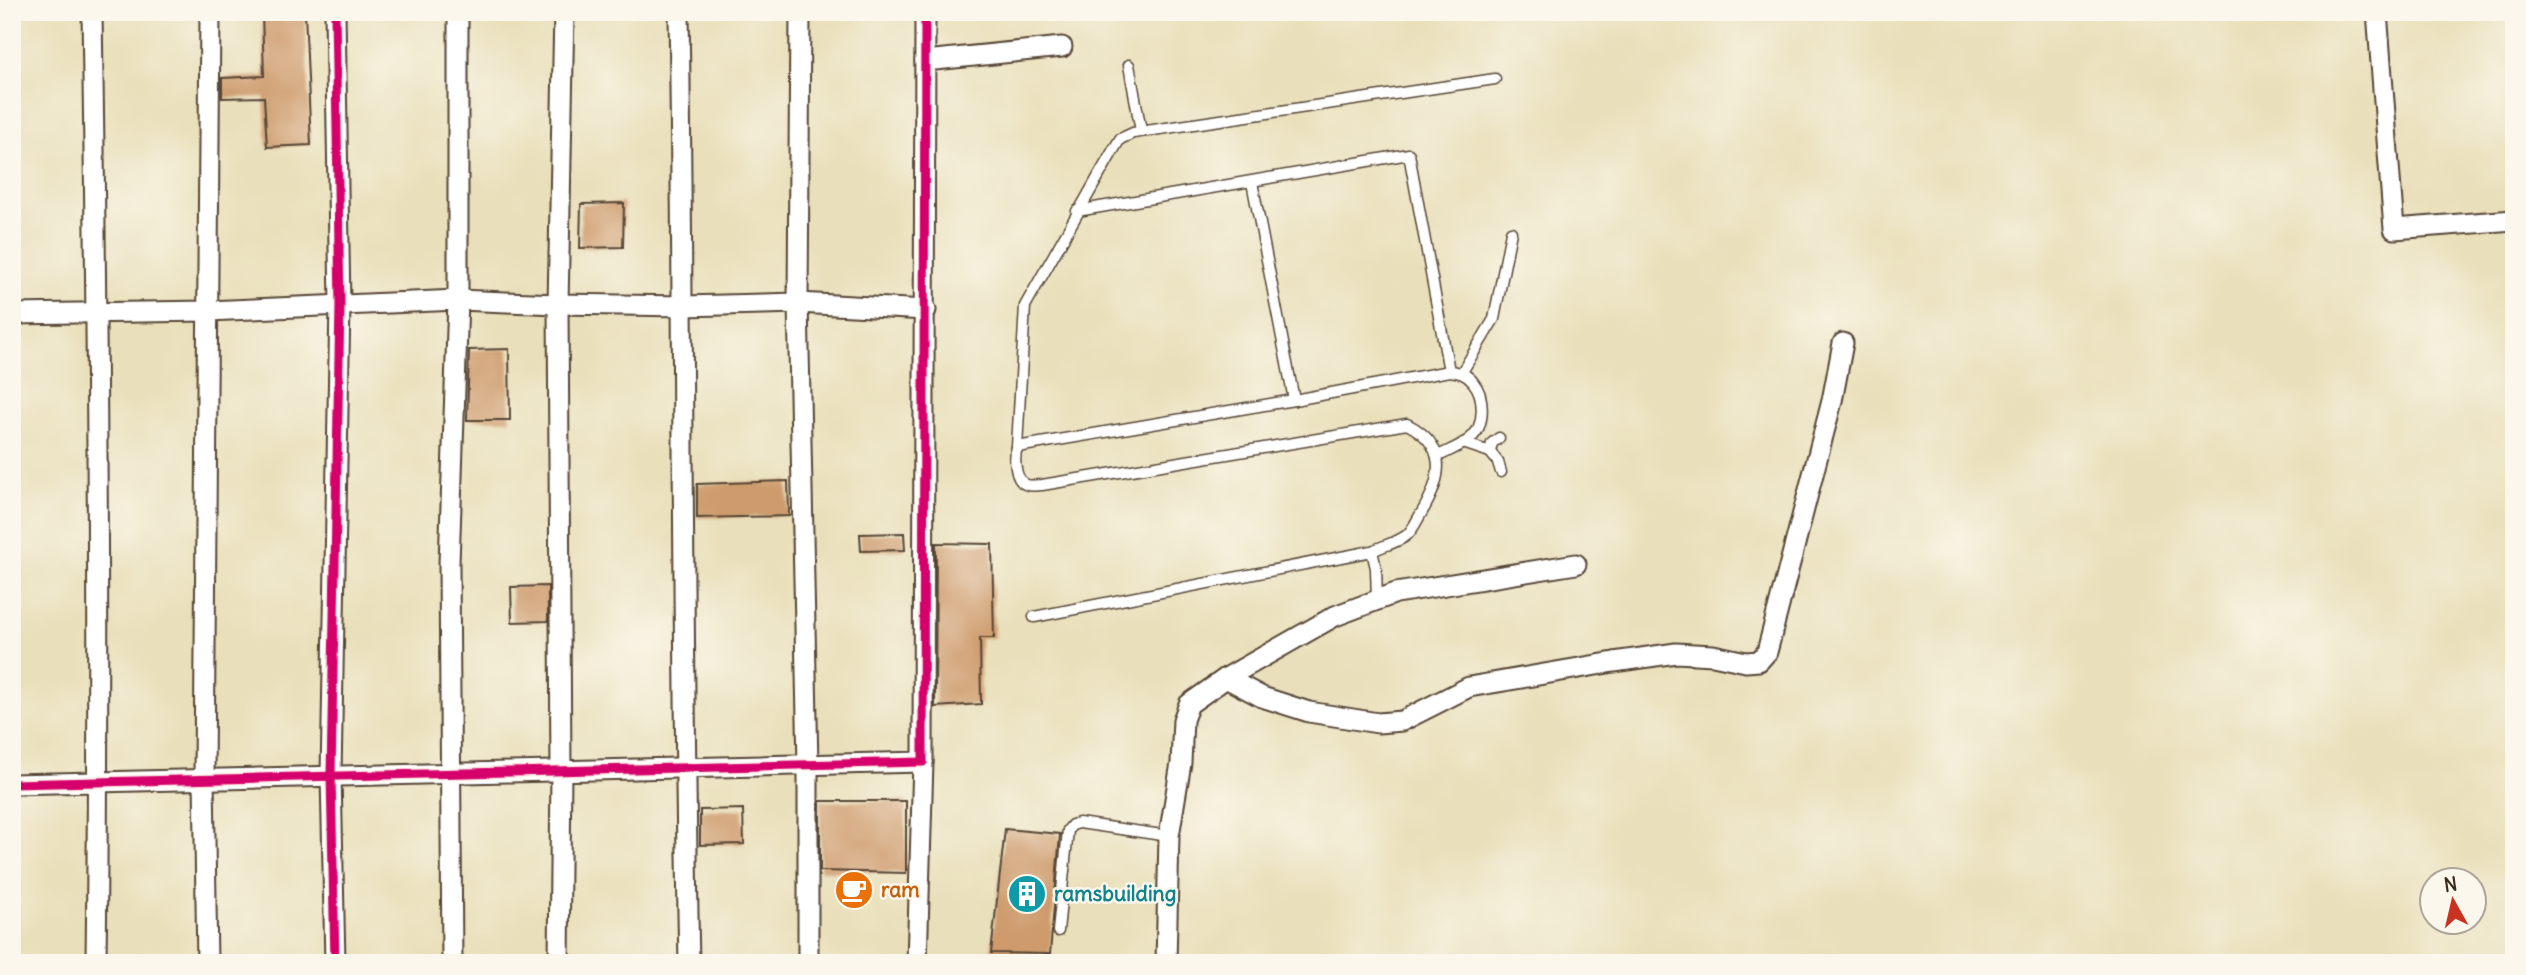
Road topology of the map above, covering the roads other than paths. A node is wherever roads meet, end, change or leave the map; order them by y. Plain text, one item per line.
1 (92, 12) edge
2 (209, 12) edge
3 (335, 12) edge
4 (458, 12) edge
5 (564, 12) edge
6 (679, 12) edge
7 (800, 12) edge
8 (925, 12) edge
9 (2377, 12) edge
10 (1062, 47) dead end
11 (925, 61) junction
12 (1129, 65) dead end
13 (1495, 79) dead end
14 (1141, 131) junction
15 (1252, 182) junction
16 (1077, 211) junction
17 (2514, 220) edge
18 (1511, 232) dead end
19 (458, 300) junction
20 (798, 303) junction
21 (558, 304) junction
22 (340, 305) junction
23 (684, 306) junction
24 (926, 310) junction
25 (97, 311) junction
26 (208, 311) junction
27 (12, 314) edge
28 (1843, 343) dead end
29 (1449, 371) junction
30 (1462, 372) junction
31 (1294, 400) junction
32 (1499, 438) dead end
33 (1463, 443) junction
34 (1017, 447) junction
35 (1490, 452) junction
36 (1437, 457) junction
37 (1501, 471) dead end
38 (1372, 551) junction
39 (1576, 564) dead end
40 (1377, 600) junction
41 (1034, 617) dead end
42 (1226, 678) junction
43 (923, 762) junction
44 (808, 765) junction
45 (685, 768) junction
46 (561, 771) junction
47 (451, 773) junction
48 (331, 775) junction
49 (204, 778) junction
50 (98, 780) junction
51 (12, 784) edge
52 (1169, 836) junction
53 (1058, 931) dead end
54 (96, 963) edge
55 (206, 963) edge
56 (335, 963) edge
57 (452, 963) edge
58 (559, 963) edge
59 (689, 963) edge
60 (808, 963) edge
61 (917, 963) edge
62 (1166, 963) edge

1 - 25 street
2 - 26 street
3 - 22 street
4 - 19 street
5 - 21 street
6 - 23 street
7 - 20 street
8 - 11 street
9 - 17 street
10 - 11 street
11 - 24 street
12 - 14 lane
13 - 14 lane
14 - 16 lane
15 - 16 lane
15 - 29 lane
15 - 31 lane
16 - 34 lane
18 - 30 lane
19 - 21 street
19 - 22 street
19 - 47 street
20 - 23 street
20 - 24 street
20 - 44 street
21 - 23 street
21 - 46 street
22 - 26 street
22 - 48 street
23 - 45 street
24 - 43 street
25 - 26 street
25 - 27 street
25 - 50 street
26 - 49 street
28 - 42 street
29 - 30 lane
29 - 31 lane
30 - 33 lane
31 - 34 lane
32 - 35 lane
33 - 35 lane
33 - 36 lane
34 - 36 lane
35 - 37 lane
36 - 38 lane
38 - 40 lane
38 - 41 lane
39 - 40 street
40 - 42 street
42 - 52 street
43 - 44 street
43 - 61 street
44 - 45 street
44 - 60 street
45 - 46 street
45 - 59 street
46 - 47 street
46 - 58 street
47 - 48 street
47 - 57 street
48 - 49 street
48 - 56 street
49 - 50 street
49 - 55 street
50 - 51 street
50 - 54 street
52 - 53 lane
52 - 62 street

